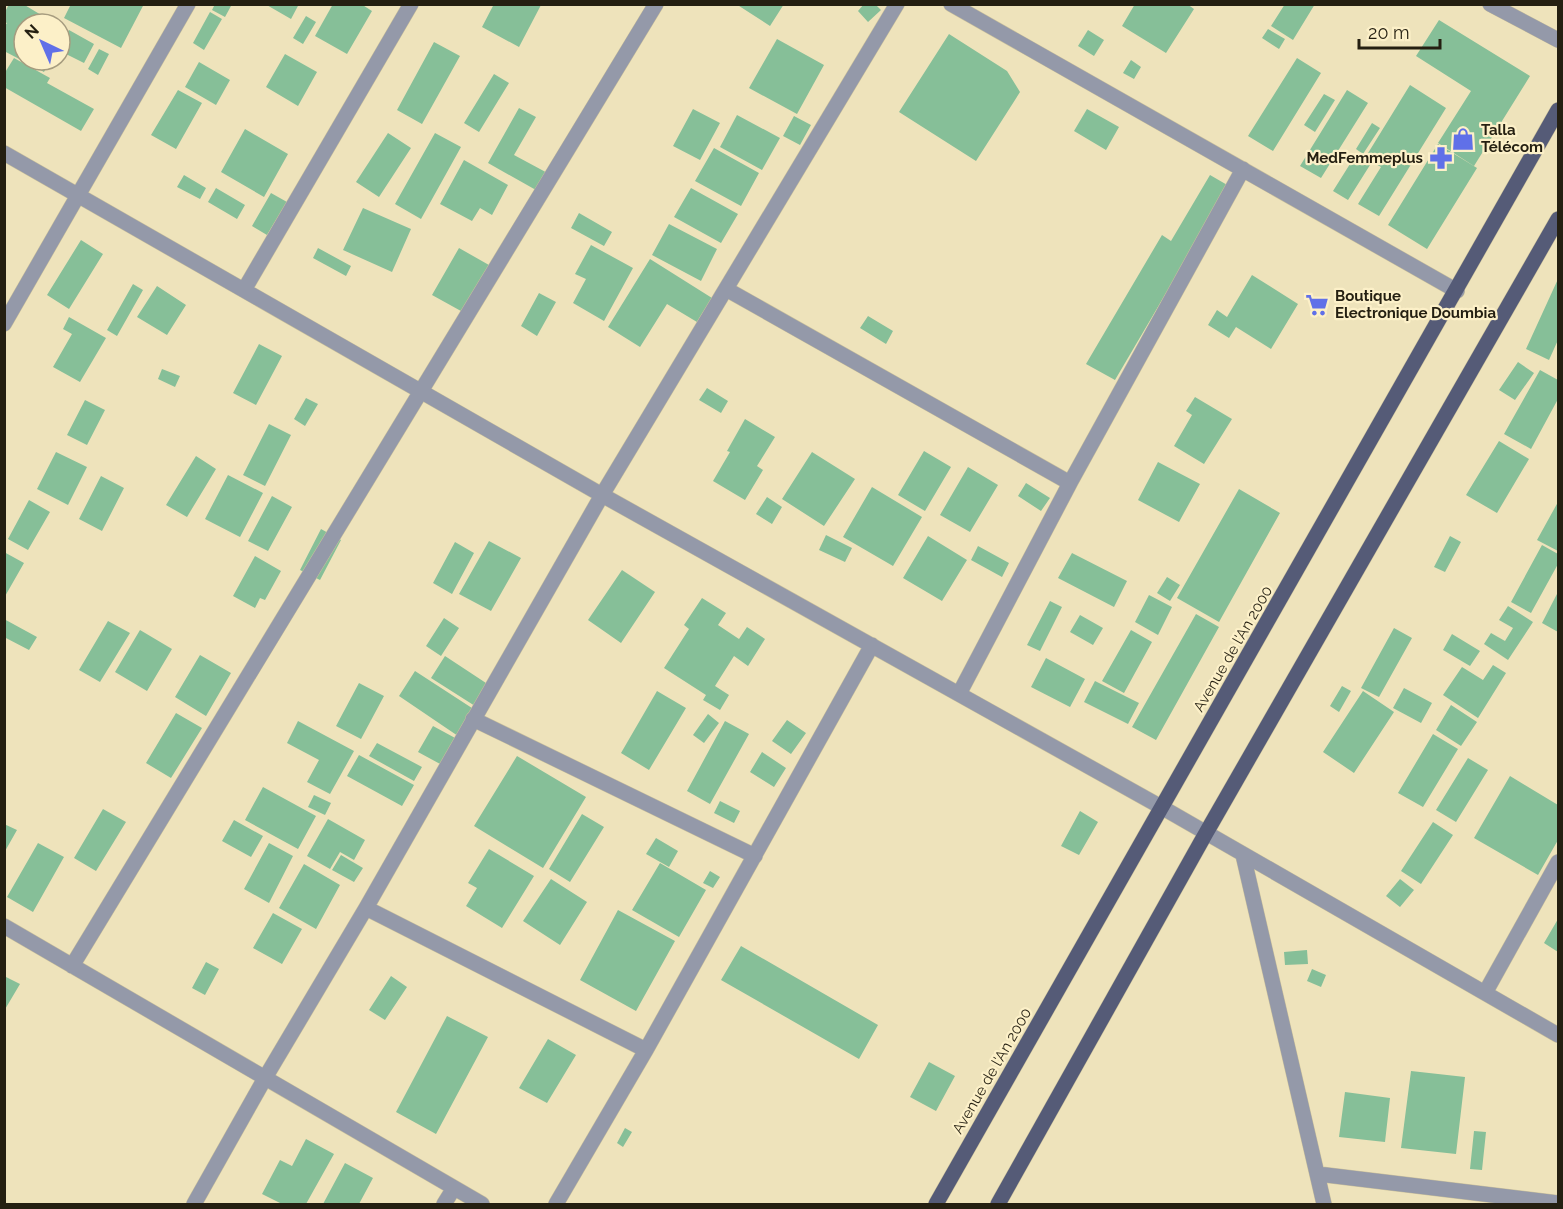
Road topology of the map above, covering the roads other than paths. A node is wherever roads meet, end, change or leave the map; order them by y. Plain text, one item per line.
1 (188, 4) edge
2 (411, 4) edge
3 (656, 4) edge
4 (897, 4) edge
5 (951, 4) edge
6 (1490, 4) edge
7 (1558, 40) edge
8 (1558, 110) edge
9 (4, 153) edge
10 (1243, 169) junction
11 (78, 195) junction
12 (1558, 219) edge
13 (726, 289) junction
14 (244, 290) junction
15 (1457, 291) junction
16 (4, 324) edge
17 (421, 392) junction
18 (1070, 483) junction
19 (602, 495) junction
20 (872, 645) junction
21 (959, 694) junction
22 (473, 719) junction
23 (1163, 808) junction
24 (1206, 833) junction
25 (1243, 855) junction
26 (755, 856) junction
27 (1558, 862) edge
28 (366, 908) junction
29 (4, 926) edge
30 (72, 966) junction
31 (1485, 993) junction
32 (1558, 1035) edge
33 (646, 1050) junction
34 (265, 1078) junction
35 (1318, 1174) junction
36 (454, 1188) junction
37 (1558, 1203) edge
38 (194, 1204) edge
39 (444, 1204) edge
40 (482, 1204) edge
41 (556, 1204) edge
42 (936, 1204) edge
43 (998, 1204) edge
44 (1324, 1204) edge

1 - 11 street
2 - 14 street
3 - 17 street
4 - 13 street
5 - 10 street
6 - 7 street
8 - 15 main road, Avenue de l'An 2000
9 - 11 street
10 - 15 street
10 - 18 street
11 - 14 street
11 - 16 street
12 - 24 main road
13 - 18 street
13 - 19 street
14 - 17 street
15 - 23 main road, Avenue de l'An 2000
17 - 19 street
17 - 30 street
18 - 21 street
19 - 20 street
19 - 22 street
20 - 21 street
20 - 26 street
21 - 23 street
22 - 26 street
22 - 28 street
23 - 24 street
23 - 42 main road, Avenue de l'An 2000
24 - 25 street
24 - 43 main road
25 - 31 street
25 - 35 street
26 - 33 street
27 - 31 street
28 - 33 street
28 - 34 street
29 - 30 street
30 - 34 street
31 - 32 street
33 - 41 street
34 - 36 street
34 - 38 street
35 - 37 street
35 - 44 street
36 - 39 street
36 - 40 street

